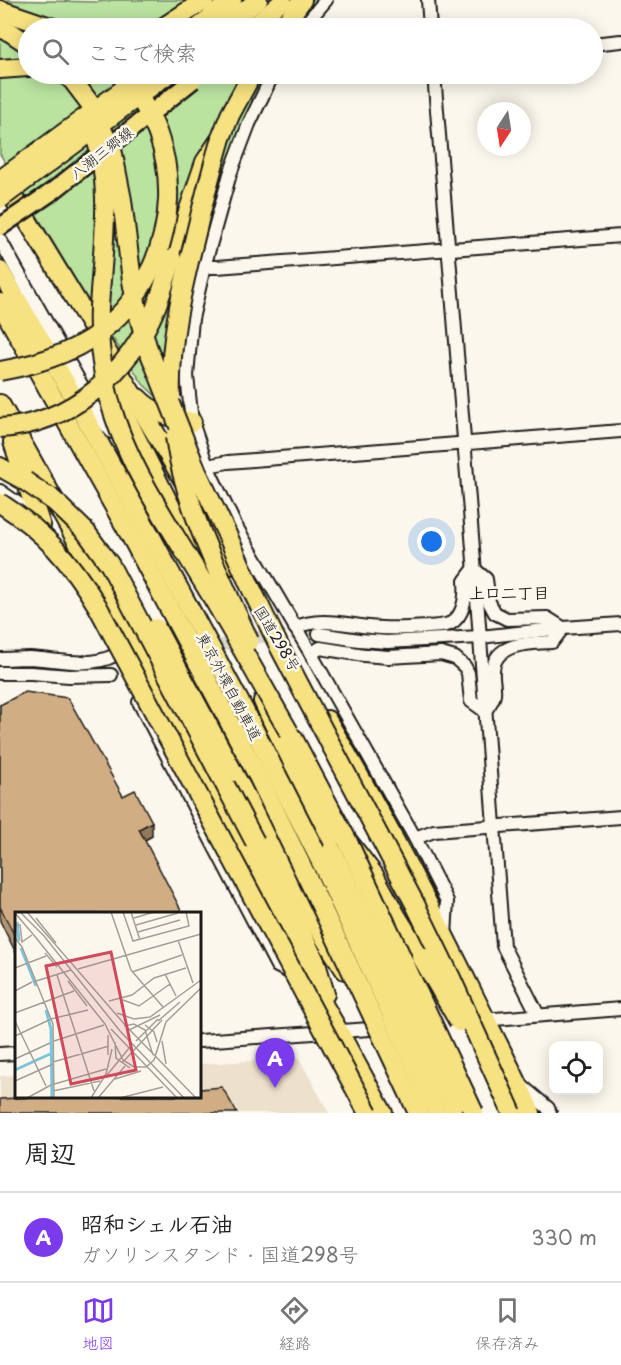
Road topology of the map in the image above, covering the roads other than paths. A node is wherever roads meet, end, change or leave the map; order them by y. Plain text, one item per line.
1 (205, 0) edge
2 (232, 0) edge
3 (283, 0) edge
4 (302, 0) edge
5 (326, 0) edge
6 (428, 0) edge
7 (256, 2) edge
8 (0, 10) edge
9 (23, 18) edge
10 (177, 18) edge
11 (210, 18) edge
12 (236, 18) edge
13 (262, 18) edge
14 (289, 18) edge
15 (311, 18) edge
16 (429, 18) edge
17 (0, 28) edge
18 (18, 38) edge
19 (621, 41) edge
20 (603, 43) edge
21 (18, 68) edge
22 (0, 69) edge
23 (68, 84) edge
24 (75, 84) edge
25 (129, 84) edge
26 (130, 84) edge
27 (155, 84) edge
28 (187, 84) edge
29 (247, 84) edge
30 (268, 84) edge
31 (435, 84) edge
32 (221, 138) junction
33 (0, 175) edge
34 (0, 180) edge
35 (0, 199) edge
36 (0, 227) edge
37 (621, 236) edge
38 (0, 240) edge
39 (43, 246) junction
40 (449, 249) junction
41 (204, 267) junction
42 (0, 271) edge
43 (0, 303) edge
44 (0, 370) edge
45 (124, 383) junction
46 (2, 416) edge
47 (192, 422) junction
48 (621, 431) edge
49 (137, 437) junction
50 (464, 444) junction
51 (207, 466) junction
52 (0, 469) edge
53 (0, 490) edge
54 (49, 496) junction
55 (0, 503) edge
56 (41, 526) junction
57 (141, 537) junction
58 (474, 569) junction
59 (621, 624) edge
60 (295, 628) junction
61 (563, 628) junction
62 (319, 634) tunnel mouth
63 (480, 637) junction
64 (311, 654) junction
65 (115, 656) junction
66 (0, 659) edge
67 (0, 674) edge
68 (111, 675) dead end
69 (485, 711) junction
70 (290, 732) junction
71 (621, 817) edge
72 (495, 826) junction
73 (415, 838) junction
74 (339, 845) junction
75 (445, 937) junction
76 (310, 982) junction
77 (366, 1001) junction
78 (621, 1009) edge
79 (538, 1015) junction
80 (486, 1020) junction
81 (337, 1028) junction
82 (201, 1041) edge
83 (15, 1053) edge
84 (0, 1054) edge
85 (518, 1083) junction
86 (368, 1113) edge
87 (383, 1113) edge
88 (418, 1113) edge
89 (437, 1113) edge
90 (457, 1113) edge
91 (474, 1113) edge
92 (505, 1113) edge
93 (512, 1113) edge
94 (531, 1113) edge
95 (550, 1113) edge

1 - 10 highway
2 - 11 highway
3 - 13 main road
4 - 14 highway
5 - 15 street
6 - 16 street
7 - 12 highway
8 - 9 highway
17 - 18 highway
19 - 20 street
21 - 22 highway
23 - 70 highway, bridge
24 - 93 highway, bridge
25 - 44 highway, bridge
26 - 34 highway, bridge
27 - 35 highway, bridge
28 - 36 main road, 八潮三郷線, bridge
29 - 32 highway
30 - 41 street
31 - 40 street
32 - 46 highway, bridge
32 - 70 highway, bridge
33 - 39 highway, 国道298号
37 - 40 street
38 - 49 street
39 - 45 highway, 国道298号
39 - 49 highway
40 - 41 street
40 - 50 street
41 - 47 street
42 - 57 highway, 東京外環自動車道
43 - 57 highway, 東京外環自動車道
45 - 47 highway
45 - 75 highway, 国道298号
46 - 56 highway
46 - 76 highway
47 - 51 street
48 - 50 street
49 - 74 highway
50 - 51 street
50 - 58 street
51 - 60 street
52 - 54 highway, bridge
53 - 56 street
54 - 77 highway, bridge
54 - 81 highway, bridge
55 - 86 highway, bridge
56 - 65 street
57 - 77 highway, 東京外環自動車道, bridge
57 - 89 highway, 東京外環自動車道, bridge
58 - 60 street
58 - 61 street
58 - 63 street
59 - 61 street
60 - 64 street
61 - 63 street
61 - 69 street
62 - 63 street
63 - 69 street
64 - 69 street
64 - 73 street
65 - 66 street
65 - 76 street
67 - 68 street
69 - 72 street
70 - 74 highway
71 - 72 street
72 - 73 street
72 - 79 street
73 - 75 street
74 - 90 highway, bridge
74 - 91 highway, bridge
74 - 92 highway, bridge
75 - 80 highway, 国道298号
76 - 81 highway
77 - 88 highway, 東京外環自動車道, bridge
78 - 79 street
79 - 80 street
80 - 81 street
80 - 85 highway, 国道298号
81 - 82 street
81 - 87 highway
83 - 84 street
85 - 94 highway, 国道298号
85 - 95 street

